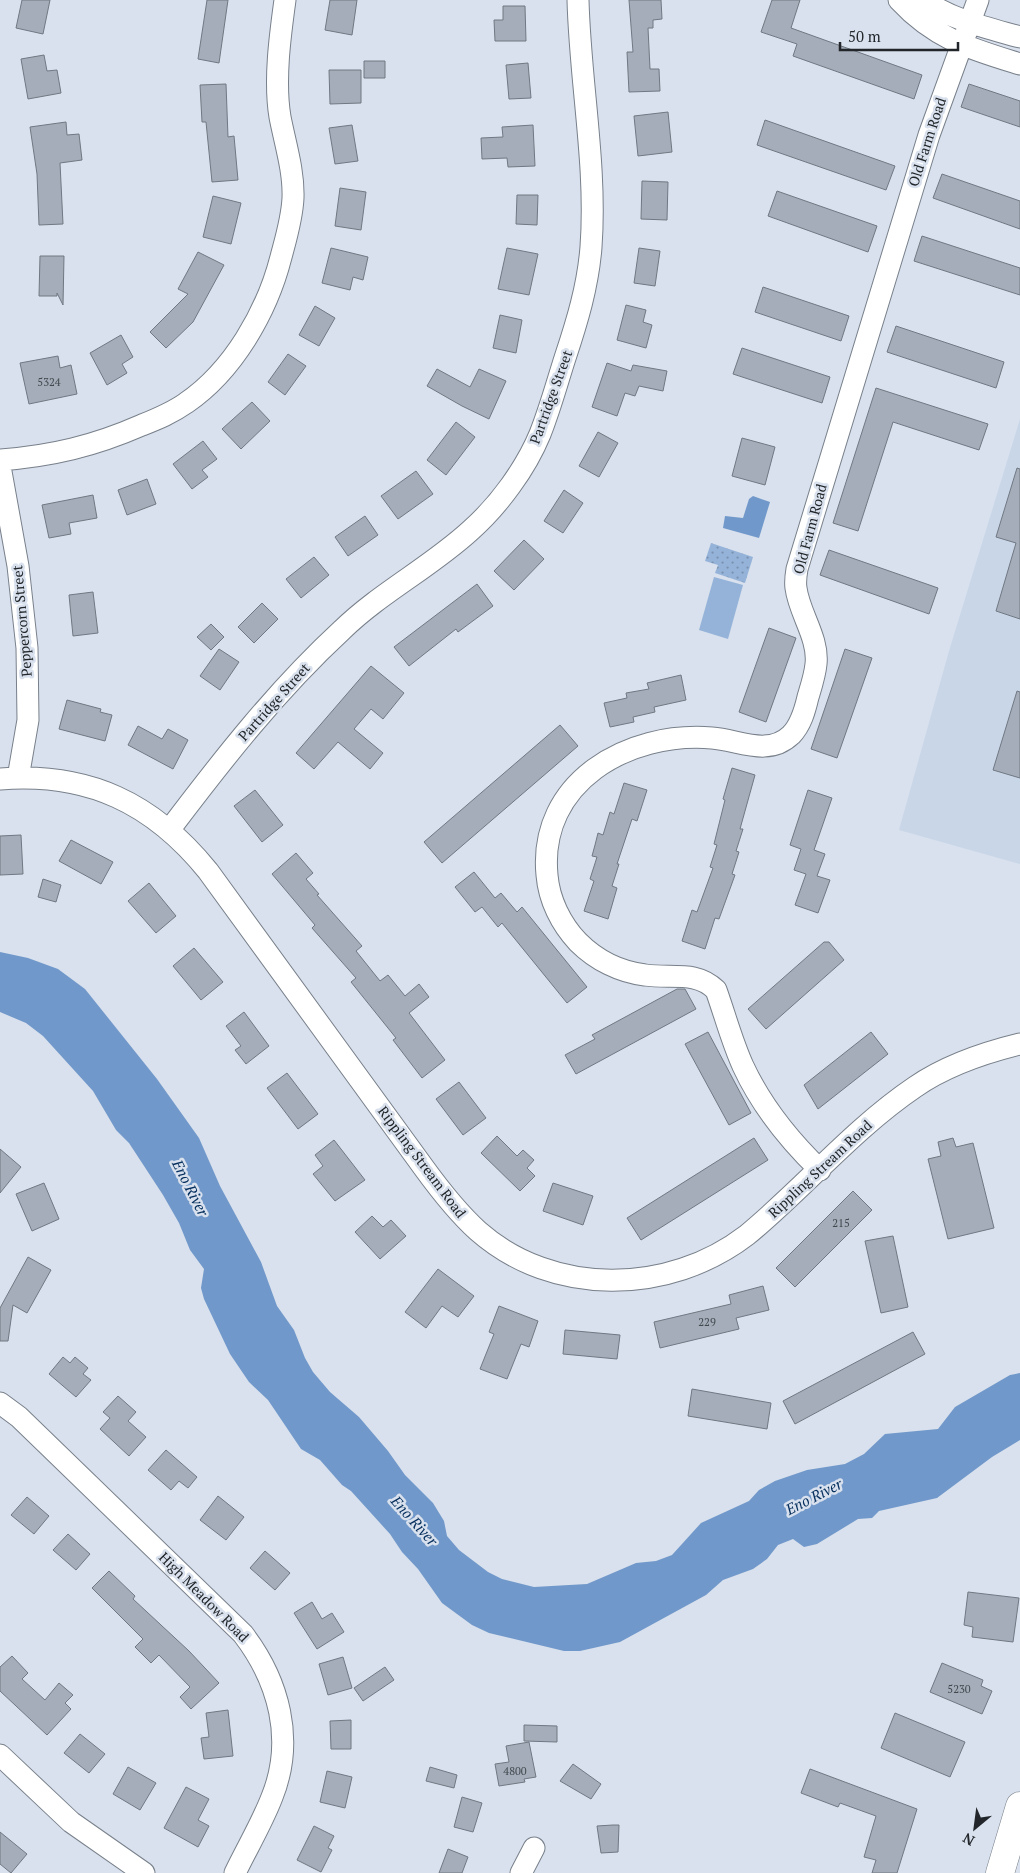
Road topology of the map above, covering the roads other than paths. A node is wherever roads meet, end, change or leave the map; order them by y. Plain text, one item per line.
1 (285, 0) edge
2 (578, 0) edge
3 (899, 0) edge
4 (924, 0) edge
5 (978, 0) edge
6 (971, 22) junction
7 (1020, 37) edge
8 (963, 46) junction
9 (1020, 64) edge
10 (0, 460) edge
11 (0, 466) edge
12 (9, 778) edge
13 (170, 829) junction
14 (1020, 1044) edge
15 (820, 1170) junction
16 (0, 1403) edge
17 (0, 1755) edge
18 (1020, 1806) edge
19 (534, 1848) dead end
20 (144, 1873) edge
21 (235, 1873) edge
22 (521, 1873) edge
23 (1000, 1873) edge

1 - 10 street
2 - 13 street, Partridge Street
3 - 8 street
4 - 6 street
5 - 6 street, Old Farm Road
6 - 7 street
6 - 8 street, Old Farm Road
8 - 9 street
8 - 15 street, Old Farm Road
11 - 12 street, Peppercorn Street
12 - 13 street, Rippling Stream Road
13 - 15 street, Rippling Stream Road
14 - 15 street, Rippling Stream Road
16 - 21 street, High Meadow Road
17 - 20 street
18 - 23 highway
19 - 22 street

